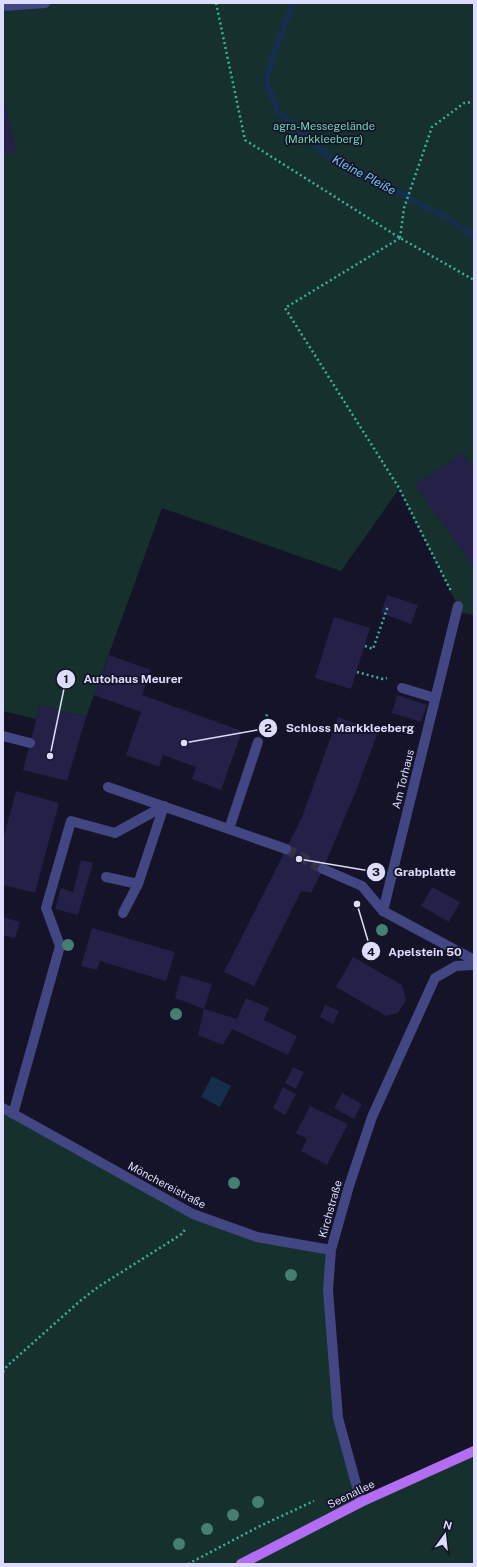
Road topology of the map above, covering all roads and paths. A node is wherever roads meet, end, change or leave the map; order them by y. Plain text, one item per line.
1 (45, 3) edge
2 (216, 3) edge
3 (3, 6) edge
4 (474, 102) edge
5 (400, 238) junction
6 (474, 280) edge
7 (388, 606) dead end
8 (458, 606) joint
9 (365, 646) dead end
10 (357, 672) dead end
11 (402, 688) joint
12 (435, 698) junction
13 (3, 736) edge
14 (258, 742) dead end
15 (30, 743) dead end
16 (108, 787) dead end
17 (164, 806) junction
18 (229, 829) junction
19 (286, 849) tunnel mouth
20 (323, 869) tunnel mouth
21 (106, 877) dead end
22 (138, 884) junction
23 (383, 911) junction
24 (123, 913) dead end
25 (474, 960) edge
26 (474, 965) edge
27 (3, 1108) edge
28 (13, 1114) junction
29 (193, 1214) junction
30 (331, 1250) junction
31 (3, 1372) edge
32 (474, 1451) edge
33 (314, 1501) dead end
34 (361, 1502) junction
35 (188, 1564) edge
36 (241, 1564) edge

1 - 3 street
2 - 5 path
4 - 5 path
5 - 6 path
5 - 8 path
7 - 9 path
8 - 12 street, Am Torhaus
10 - 11 path
11 - 12 street
12 - 23 street, Am Torhaus
13 - 15 street
14 - 18 street
16 - 17 street
17 - 18 street
17 - 22 street
17 - 28 street
18 - 19 street
20 - 23 street
21 - 22 street
22 - 24 street
23 - 25 street
26 - 30 street, Kirchstraße
27 - 28 street, Mönchereistraße
28 - 29 street, Mönchereistraße
29 - 30 street, Mönchereistraße
29 - 31 path
30 - 34 street, Kirchstraße
32 - 34 main road, Seenallee
33 - 35 path
34 - 36 main road, Seenallee

